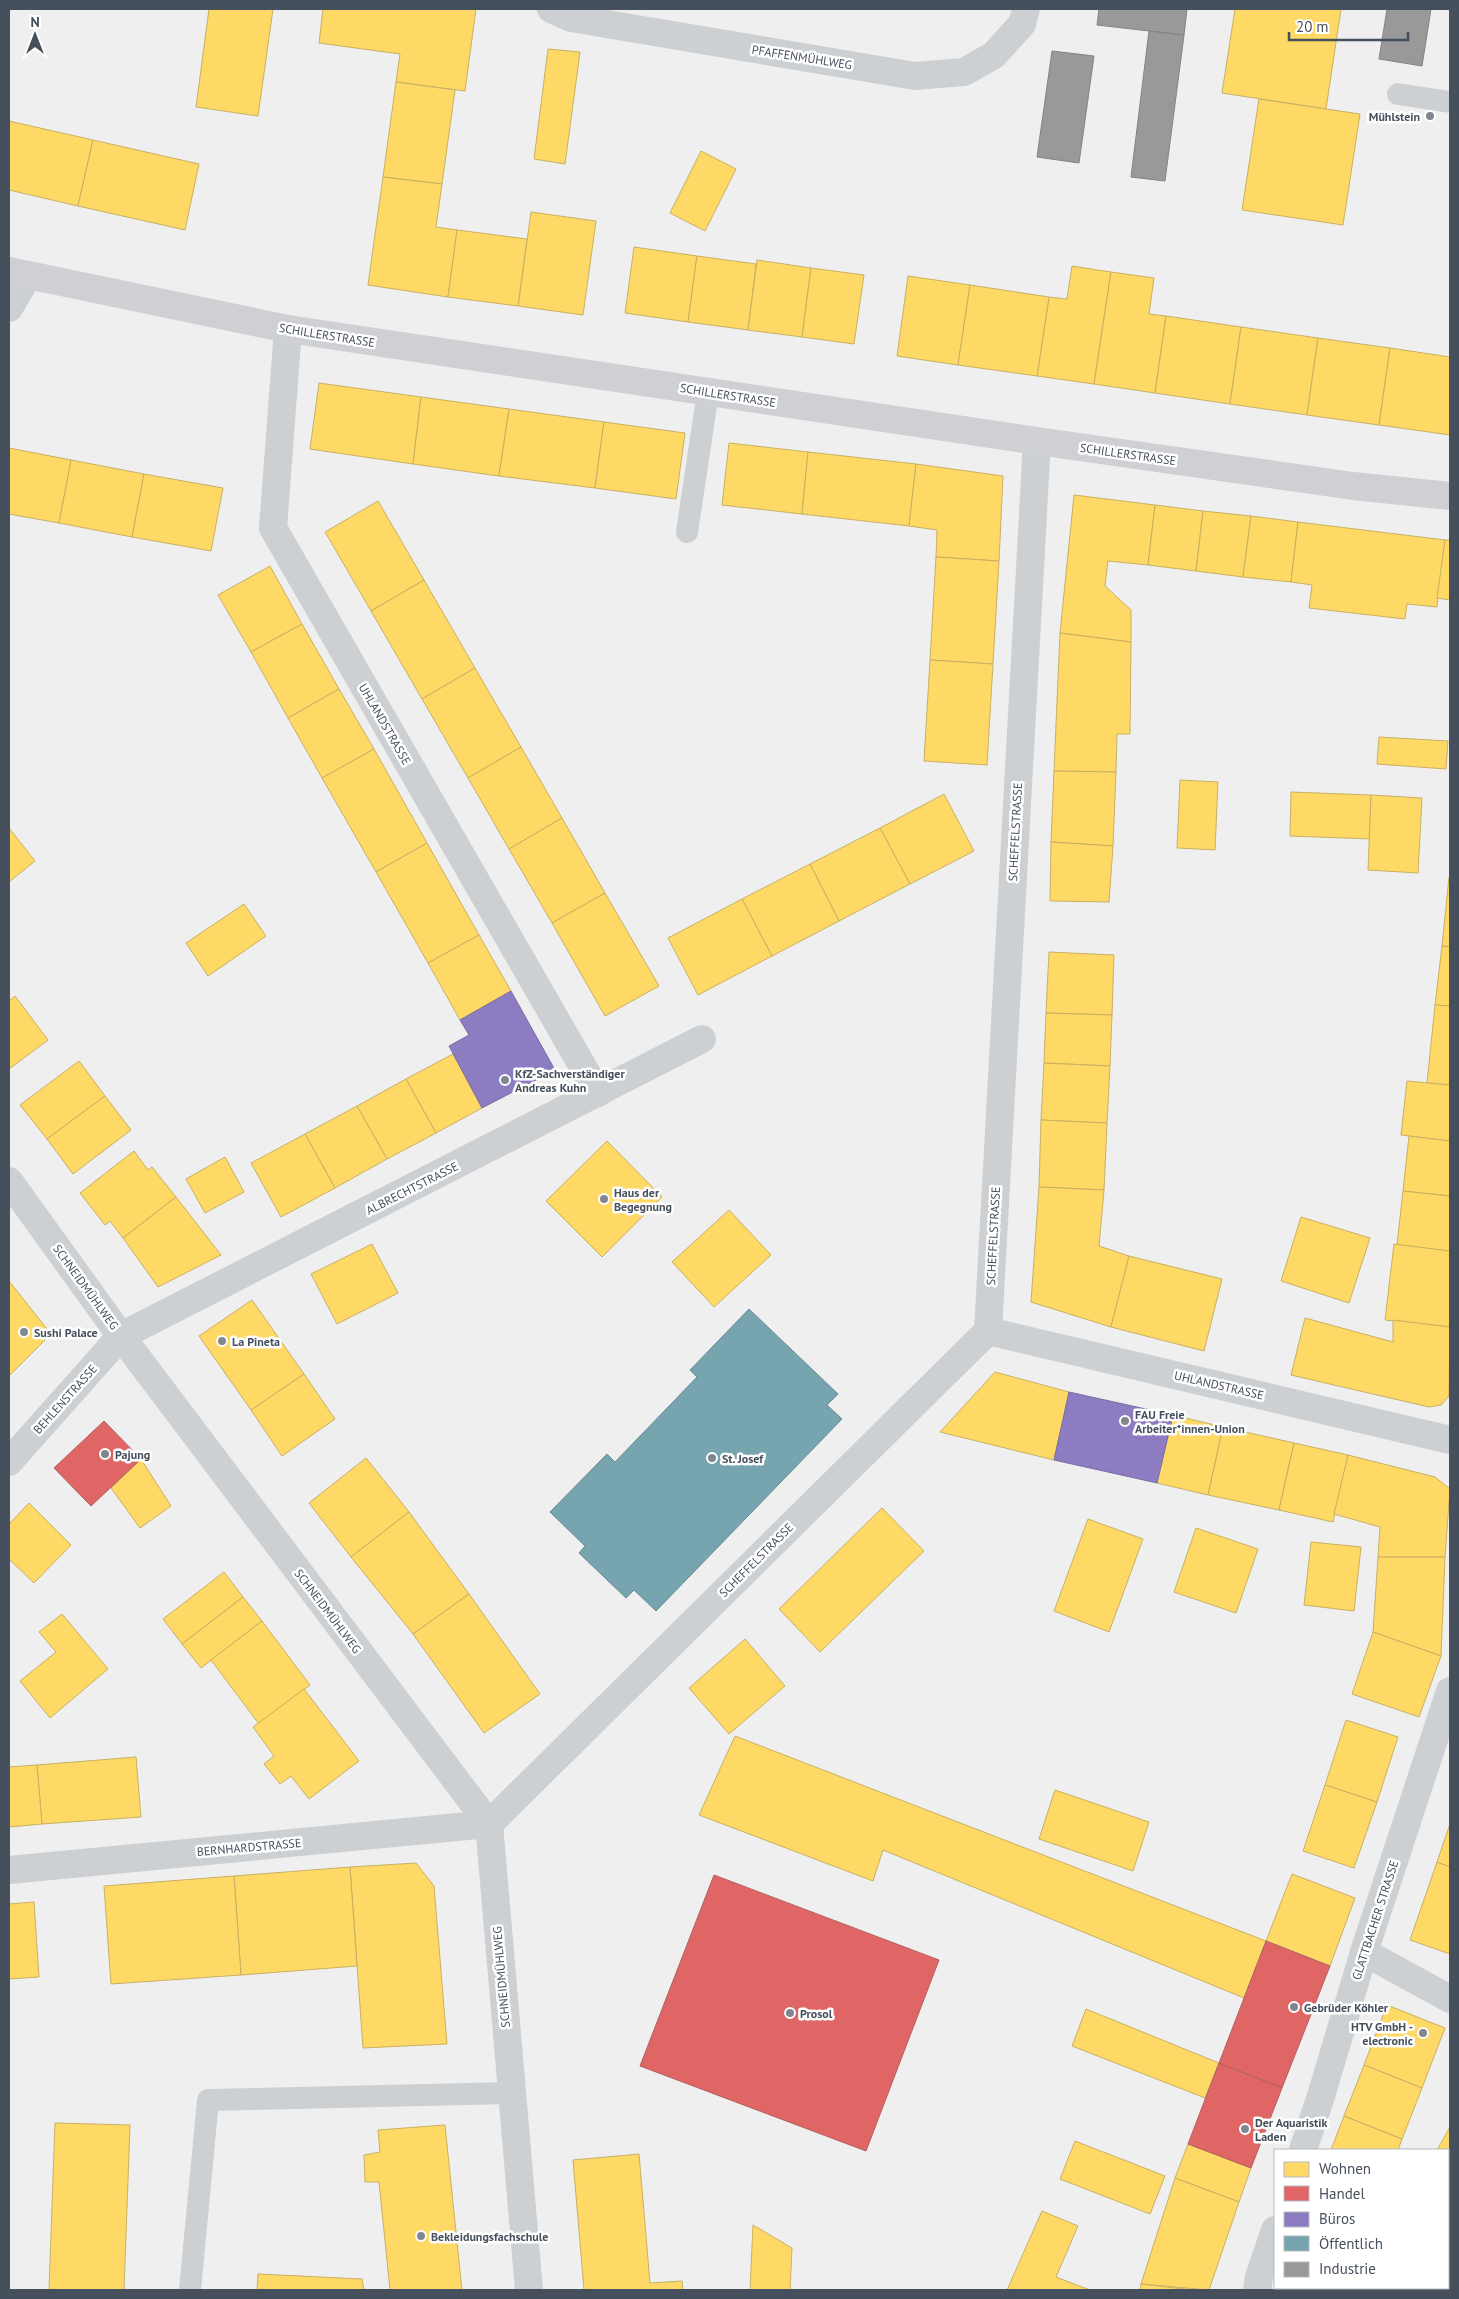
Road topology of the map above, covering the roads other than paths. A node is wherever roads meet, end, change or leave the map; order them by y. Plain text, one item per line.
1 (551, 9) edge
2 (1026, 9) edge
3 (1398, 94) dead end
4 (1450, 102) edge
5 (19, 274) edge
6 (9, 308) edge
7 (288, 329) junction
8 (708, 392) junction
9 (1037, 441) junction
10 (1450, 496) edge
11 (687, 532) dead end
12 (702, 1039) dead end
13 (598, 1093) junction
14 (9, 1181) edge
15 (988, 1331) junction
16 (121, 1336) junction
17 (1450, 1440) edge
18 (9, 1462) edge
19 (1450, 1691) edge
20 (489, 1824) junction
21 (9, 1870) edge
22 (1364, 1952) junction
23 (1450, 1999) edge
24 (510, 2093) junction
25 (1302, 2149) edge
26 (1274, 2233) edge
27 (190, 2290) edge
28 (529, 2290) edge
29 (1257, 2290) edge

1 - 2 street, PFAFFENMÜHLWEG
3 - 4 lane
5 - 6 street
5 - 7 main road, SCHILLERSTRASSE
7 - 8 main road, SCHILLERSTRASSE
7 - 13 street, UHLANDSTRASSE
8 - 9 main road, SCHILLERSTRASSE
8 - 11 lane
9 - 10 main road, SCHILLERSTRASSE
9 - 15 street, SCHEFFELSTRASSE
12 - 13 street, ALBRECHTSTRASSE
13 - 16 street, ALBRECHTSTRASSE
14 - 16 street, SCHNEIDMÜHLWEG
15 - 17 street, UHLANDSTRASSE
15 - 20 street, SCHEFFELSTRASSE
16 - 18 street, BEHLENSTRASSE
16 - 20 street, SCHNEIDMÜHLWEG
19 - 22 street, GLATTBACHER STRASSE
20 - 21 street, BERNHARDSTRASSE
20 - 24 street, SCHNEIDMÜHLWEG
22 - 23 street
22 - 25 street, GLATTBACHER STRASSE
24 - 27 lane
24 - 28 street, SCHNEIDMÜHLWEG
26 - 29 street

